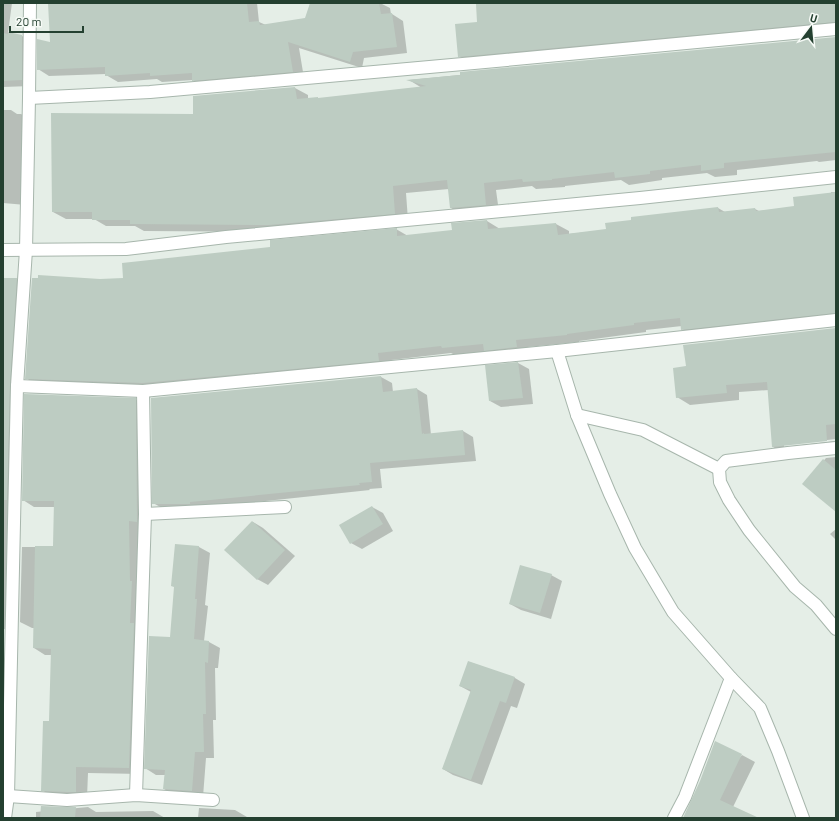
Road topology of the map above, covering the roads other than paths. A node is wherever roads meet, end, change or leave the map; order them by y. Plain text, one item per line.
1 (30, 3) edge
2 (836, 30) edge
3 (29, 98) junction
4 (836, 177) edge
5 (3, 250) edge
6 (26, 250) junction
7 (836, 320) edge
8 (556, 351) junction
9 (17, 386) junction
10 (143, 391) junction
11 (577, 415) junction
12 (836, 448) edge
13 (720, 469) junction
14 (285, 507) dead end
15 (145, 514) junction
16 (836, 629) edge
17 (731, 678) junction
18 (136, 795) junction
19 (8, 796) junction
20 (213, 800) dead end
21 (5, 818) edge
22 (674, 818) edge
23 (803, 818) edge

1 - 3 street
2 - 3 street
3 - 6 street
4 - 6 street
5 - 6 street
6 - 9 street
7 - 8 street
8 - 10 street
8 - 11 street
9 - 10 street
9 - 19 street
10 - 15 street
11 - 13 street
11 - 17 street
12 - 13 street
13 - 16 street
14 - 15 street
15 - 18 street
17 - 22 street
17 - 23 street
18 - 19 street
18 - 20 street
19 - 21 street

